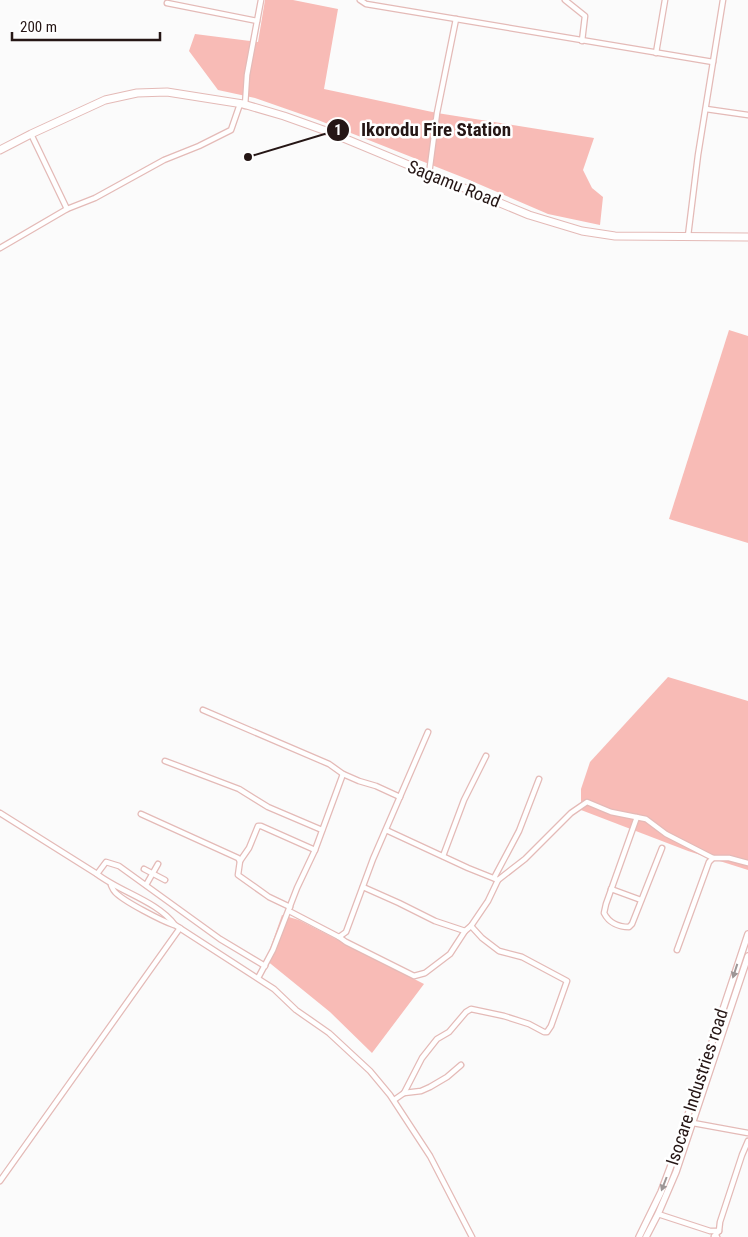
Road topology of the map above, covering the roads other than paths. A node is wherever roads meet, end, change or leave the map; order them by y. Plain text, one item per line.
1 (261, 0) edge
2 (360, 0) edge
3 (565, 0) edge
4 (665, 0) edge
5 (723, 0) edge
6 (167, 4) dead end
7 (456, 19) junction
8 (257, 21) junction
9 (582, 40) junction
10 (656, 53) junction
11 (713, 62) junction
12 (242, 105) junction
13 (706, 109) junction
14 (748, 115) edge
15 (31, 134) junction
16 (0, 150) edge
17 (429, 174) junction
18 (67, 209) junction
19 (688, 236) junction
20 (748, 237) edge
21 (0, 248) edge
22 (203, 710) dead end
23 (428, 732) dead end
24 (486, 756) dead end
25 (165, 761) dead end
26 (343, 774) junction
27 (539, 779) dead end
28 (400, 797) junction
29 (0, 813) edge
30 (142, 814) dead end
31 (638, 817) junction
32 (322, 830) junction
33 (386, 830) junction
34 (662, 848) dead end
35 (315, 850) junction
36 (443, 856) junction
37 (713, 858) junction
38 (240, 861) junction
39 (748, 863) edge
40 (158, 864) dead end
41 (144, 870) dead end
42 (153, 873) junction
43 (97, 874) junction
44 (496, 879) junction
45 (165, 880) dead end
46 (111, 885) junction
47 (146, 885) junction
48 (363, 887) junction
49 (611, 889) junction
50 (641, 900) junction
51 (289, 909) junction
52 (471, 926) junction
53 (178, 927) junction
54 (465, 931) junction
55 (748, 934) edge
56 (339, 937) junction
57 (677, 950) dead end
58 (748, 956) edge
59 (264, 966) junction
60 (258, 978) junction
61 (460, 1065) dead end
62 (404, 1093) junction
63 (394, 1100) junction
64 (693, 1123) junction
65 (748, 1134) edge
66 (748, 1141) edge
67 (0, 1181) edge
68 (658, 1214) junction
69 (718, 1231) junction
70 (472, 1237) edge
71 (639, 1237) edge
72 (646, 1237) edge
73 (717, 1237) edge

1 - 8 street
2 - 7 street
3 - 9 street
4 - 10 street
5 - 11 street
6 - 8 street
7 - 9 street
7 - 17 street
8 - 12 street
9 - 10 street
10 - 11 street
11 - 13 street
12 - 15 highway, Sagamu Road
12 - 17 highway, Sagamu Road
12 - 18 street
13 - 14 street
13 - 19 street
15 - 16 highway, Sagamu Road
15 - 18 street
17 - 19 highway, Sagamu Road
18 - 21 street
19 - 20 highway, Sagamu Road
22 - 26 street
23 - 28 street
24 - 36 street
25 - 32 street
26 - 28 street
26 - 32 street
27 - 44 street
28 - 33 street
29 - 43 street
30 - 38 street
31 - 37 street
31 - 44 street
31 - 49 street
32 - 35 street
33 - 36 street
33 - 48 street
34 - 50 street
35 - 38 street
35 - 51 street
36 - 44 street
37 - 39 street
37 - 57 street
38 - 51 street
40 - 42 street
41 - 42 street
42 - 45 street
42 - 47 street
43 - 46 street
43 - 47 street
44 - 52 street
46 - 53 street
46 - 53 street
47 - 59 street
48 - 54 street
48 - 56 street
49 - 50 street
49 - 50 street
51 - 56 street
51 - 59 street
52 - 54 street
52 - 62 street
53 - 60 street
53 - 67 street
54 - 56 street
55 -> 71 street, Isocare Industries road
58 - 64 street, Isocare Industries road
59 - 60 street
60 - 63 street
61 - 62 street
62 - 63 street
63 - 70 street
64 - 65 street
64 - 68 street, Isocare Industries road
66 - 69 street
68 - 69 street
68 - 72 street, Isocare Industries road
69 - 73 street

